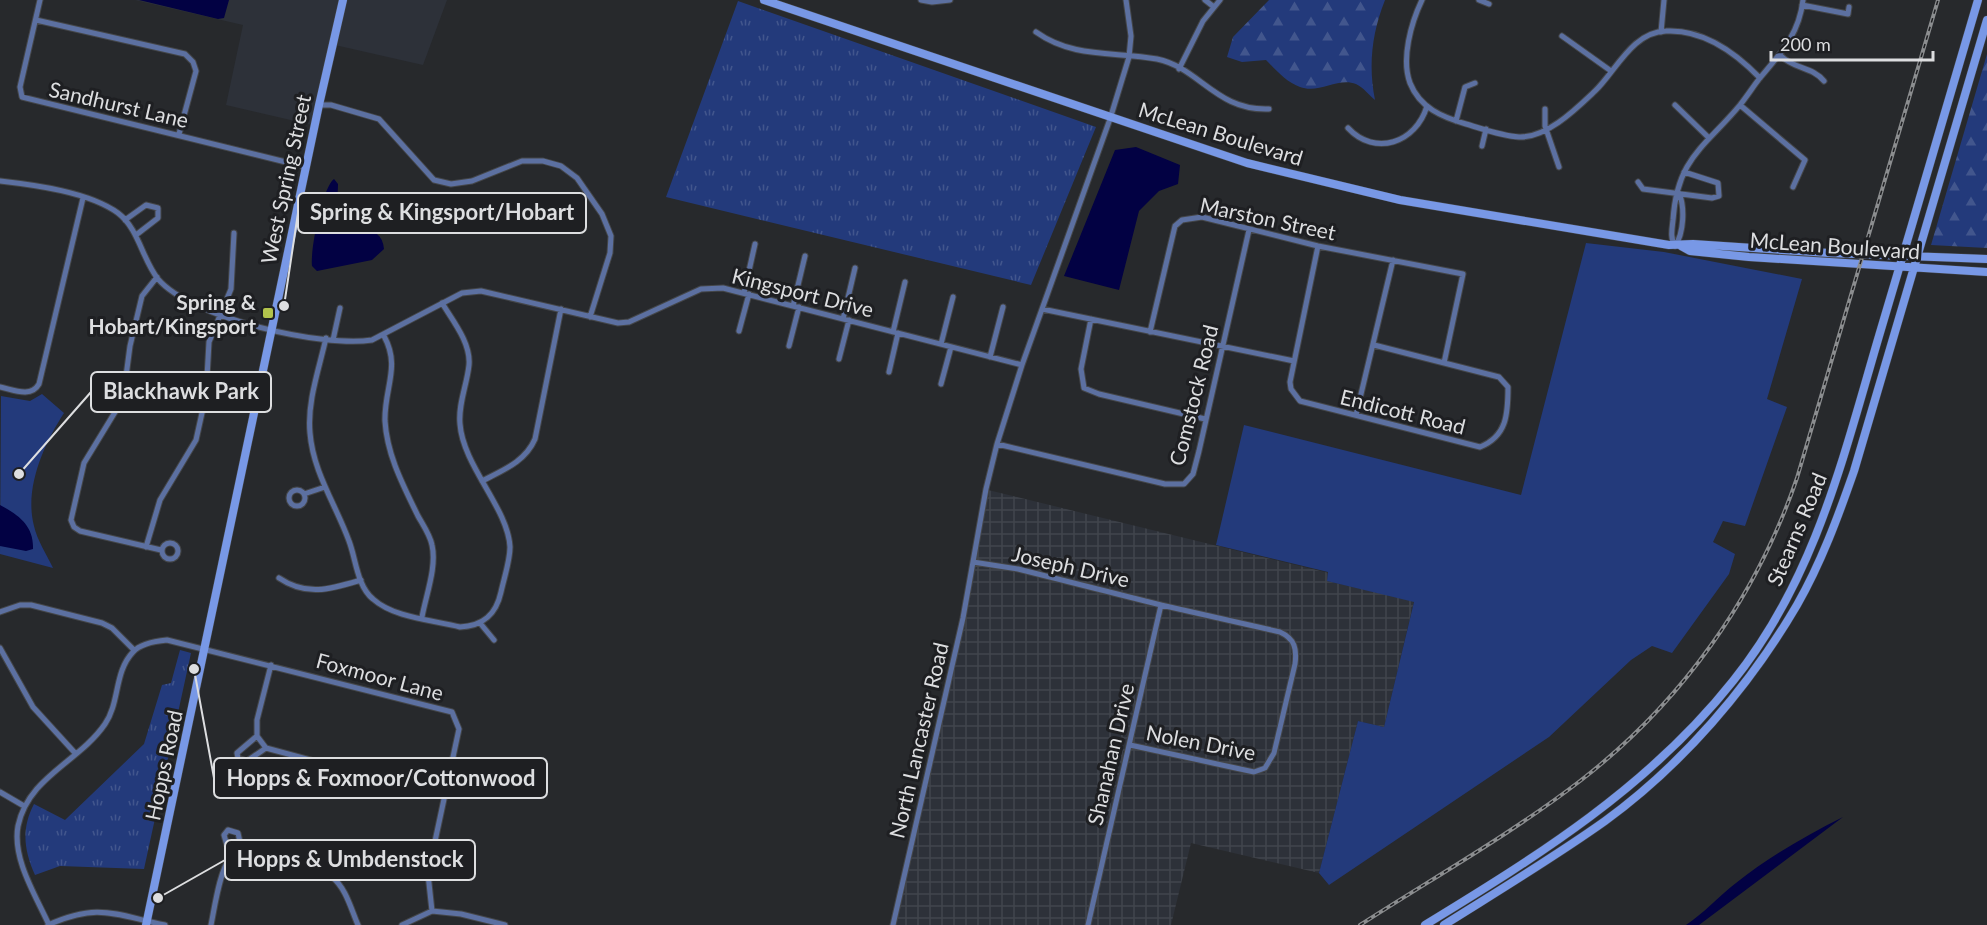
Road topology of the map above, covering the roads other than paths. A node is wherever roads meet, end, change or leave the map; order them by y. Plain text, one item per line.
1 (40, 0) edge
2 (343, 0) edge
3 (764, 0) edge
4 (921, 0) edge
5 (950, 0) edge
6 (1126, 0) edge
7 (1205, 0) edge
8 (1220, 0) edge
9 (1422, 0) edge
10 (1479, 0) edge
11 (1664, 0) edge
12 (1978, 0) edge
13 (1803, 2) edge
14 (1489, 4) dead end
15 (1214, 7) junction
16 (1849, 7) dead end
17 (36, 20) junction
18 (1987, 20) edge
19 (1036, 32) dead end
20 (1661, 32) junction
21 (1562, 36) dead end
22 (1781, 56) junction
23 (1129, 57) junction
24 (1179, 69) junction
25 (1611, 71) junction
26 (1760, 78) junction
27 (1824, 81) dead end
28 (1474, 83) dead end
29 (319, 105) junction
30 (1674, 105) dead end
31 (1740, 105) junction
32 (1428, 106) junction
33 (1269, 109) dead end
34 (1545, 109) dead end
35 (1110, 119) junction
36 (1456, 121) junction
37 (1348, 128) dead end
38 (1486, 129) junction
39 (1546, 130) junction
40 (179, 134) junction
41 (1708, 137) junction
42 (1482, 146) dead end
43 (306, 167) junction
44 (1559, 167) dead end
45 (1684, 172) junction
46 (0, 181) edge
47 (1638, 182) dead end
48 (1793, 187) dead end
49 (1679, 193) junction
50 (83, 198) junction
51 (125, 220) junction
52 (1249, 230) junction
53 (234, 232) dead end
54 (136, 235) junction
55 (755, 244) dead end
56 (1318, 246) junction
57 (1678, 246) junction
58 (1904, 255) junction
59 (805, 256) dead end
60 (1918, 256) junction
61 (1987, 259) edge
62 (1393, 260) junction
63 (855, 268) dead end
64 (1900, 268) junction
65 (1914, 269) junction
66 (1987, 272) edge
67 (157, 277) junction
68 (905, 282) dead end
69 (746, 294) junction
70 (953, 297) dead end
71 (442, 303) junction
72 (796, 307) junction
73 (1003, 307) dead end
74 (340, 308) dead end
75 (561, 309) junction
76 (1042, 309) junction
77 (220, 315) junction
78 (590, 317) junction
79 (1091, 319) junction
80 (846, 320) junction
81 (272, 330) junction
82 (739, 331) dead end
83 (896, 332) junction
84 (1150, 332) junction
85 (384, 336) junction
86 (326, 339) junction
87 (333, 340) junction
88 (941, 344) junction
89 (1374, 345) junction
90 (789, 346) dead end
91 (951, 347) junction
92 (1222, 348) junction
93 (990, 357) junction
94 (839, 359) dead end
95 (1294, 361) junction
96 (1444, 363) junction
97 (1022, 365) junction
98 (889, 372) dead end
99 (941, 384) dead end
100 (0, 387) edge
101 (1356, 415) junction
102 (1205, 419) junction
103 (998, 444) junction
104 (482, 481) junction
105 (325, 487) junction
106 (304, 494) dead end
107 (146, 547) junction
108 (161, 550) dead end
109 (974, 562) junction
110 (279, 578) dead end
111 (361, 580) junction
112 (1161, 605) junction
113 (0, 612) edge
114 (214, 612) joint
115 (422, 617) junction
116 (480, 623) junction
117 (494, 640) dead end
118 (0, 648) edge
119 (206, 649) junction
120 (134, 650) junction
121 (271, 665) junction
122 (257, 736) junction
123 (1130, 745) junction
124 (266, 748) junction
125 (75, 753) junction
126 (0, 792) edge
127 (444, 796) junction
128 (24, 806) junction
129 (243, 856) junction
130 (231, 858) junction
131 (432, 911) junction
132 (147, 923) edge
133 (48, 925) edge
134 (165, 925) edge
135 (211, 925) edge
136 (358, 925) edge
137 (402, 925) edge
138 (505, 925) edge
139 (893, 925) edge
140 (1088, 925) edge
141 (1425, 925) edge
142 (1444, 925) edge

1 - 17 street, Sandhurst Lane
2 - 29 main road, West Spring Street
3 - 35 main road, McLean Boulevard
4 - 5 street
6 - 23 street, North Lancaster Road
7 - 15 street
8 - 15 street
9 - 32 street
10 - 14 street
11 - 20 street
12 - 58 main road, Stearns Road
13 - 16 street
13 - 22 street
15 - 24 street
17 - 40 street
17 - 40 street, Sandhurst Lane
18 - 60 main road, Stearns Road
19 - 23 street
20 - 25 street
20 - 26 street
21 - 25 street
22 - 26 street
22 - 27 street
23 - 24 street
23 - 35 street, North Lancaster Road
24 - 33 street
25 - 39 street
26 - 31 street
28 - 36 street
29 - 43 main road, West Spring Street
29 - 78 street
30 - 41 street
31 - 41 street
31 - 48 street
32 - 36 street
32 - 37 street
34 - 39 street
35 - 57 main road, McLean Boulevard
35 - 76 street, North Lancaster Road
36 - 38 street
38 - 39 street
38 - 42 street
39 - 44 street
40 - 43 street, Sandhurst Lane
41 - 45 street
43 - 81 main road, West Spring Street
45 - 49 street
45 - 49 street
46 - 50 street
47 - 49 street
49 - 57 street
50 - 51 street
50 - 100 street
51 - 54 street
51 - 54 street
52 - 56 street, Marston Street
52 - 84 street, Marston Street
52 - 92 street, Comstock Road
53 - 77 street
54 - 67 street
55 - 69 street
56 - 62 street, Marston Street
56 - 95 street, Endicott Road
57 - 58 main road, McLean Boulevard
57 - 64 main road, McLean Boulevard
58 - 60 main road, McLean Boulevard
58 - 64 main road, Stearns Road
59 - 72 street
60 - 61 main road, McLean Boulevard
60 - 65 main road, Stearns Road
62 - 89 street
62 - 96 street, Marston Street
63 - 80 street
64 - 65 main road, McLean Boulevard
64 - 141 main road, Stearns Road
65 - 66 main road, McLean Boulevard
65 - 142 main road, Stearns Road
67 - 77 street, Kingsport Drive
67 - 107 street
68 - 83 street
69 - 72 street, Kingsport Drive
69 - 78 street, Kingsport Drive
69 - 82 street
70 - 88 street
71 - 75 street, Kingsport Drive
71 - 85 street, Kingsport Drive
71 - 104 street
72 - 80 street, Kingsport Drive
72 - 90 street
73 - 93 street
74 - 87 street
75 - 78 street, Kingsport Drive
75 - 104 street
76 - 79 street
76 - 97 street, North Lancaster Road
77 - 81 street, Kingsport Drive
77 - 107 street
79 - 84 street
79 - 102 street
80 - 83 street, Kingsport Drive
80 - 94 street
81 - 86 street, Kingsport Drive
81 - 114 main road, West Spring Street
83 - 88 street, Kingsport Drive
83 - 98 street
84 - 92 street
85 - 87 street, Kingsport Drive
85 - 115 street
86 - 87 street, Kingsport Drive
86 - 105 street
88 - 91 street, Kingsport Drive
89 - 96 street, Endicott Road
89 - 101 street
91 - 93 street, Kingsport Drive
91 - 99 street
92 - 95 street
92 - 102 street, Comstock Road
93 - 97 street, Kingsport Drive
95 - 101 street, Endicott Road
96 - 101 street, Endicott Road
97 - 103 street, North Lancaster Road
102 - 103 street, Comstock Road
103 - 109 street, North Lancaster Road
104 - 116 street
105 - 106 street
105 - 111 street
107 - 108 street
109 - 112 street, Joseph Drive
109 - 139 street, North Lancaster Road
110 - 111 street
111 - 115 street
112 - 123 street, Shanahan Drive
112 - 123 street, Nolen Drive
113 - 120 street
114 - 119 main road, Hopps Road
115 - 116 street
116 - 117 street
118 - 125 street
119 - 120 street, Foxmoor Lane
119 - 121 street, Foxmoor Lane
119 - 132 main road, Hopps Road
120 - 125 street
121 - 122 street
121 - 127 street, Foxmoor Lane
122 - 124 street
122 - 124 street
123 - 140 street, Shanahan Drive
124 - 127 street
125 - 128 street
126 - 128 street
127 - 131 street, Foxmoor Lane
128 - 133 street
129 - 130 street
129 - 130 street
129 - 136 street
130 - 135 street
131 - 137 street
131 - 138 street
132 - 133 street
132 - 134 street

